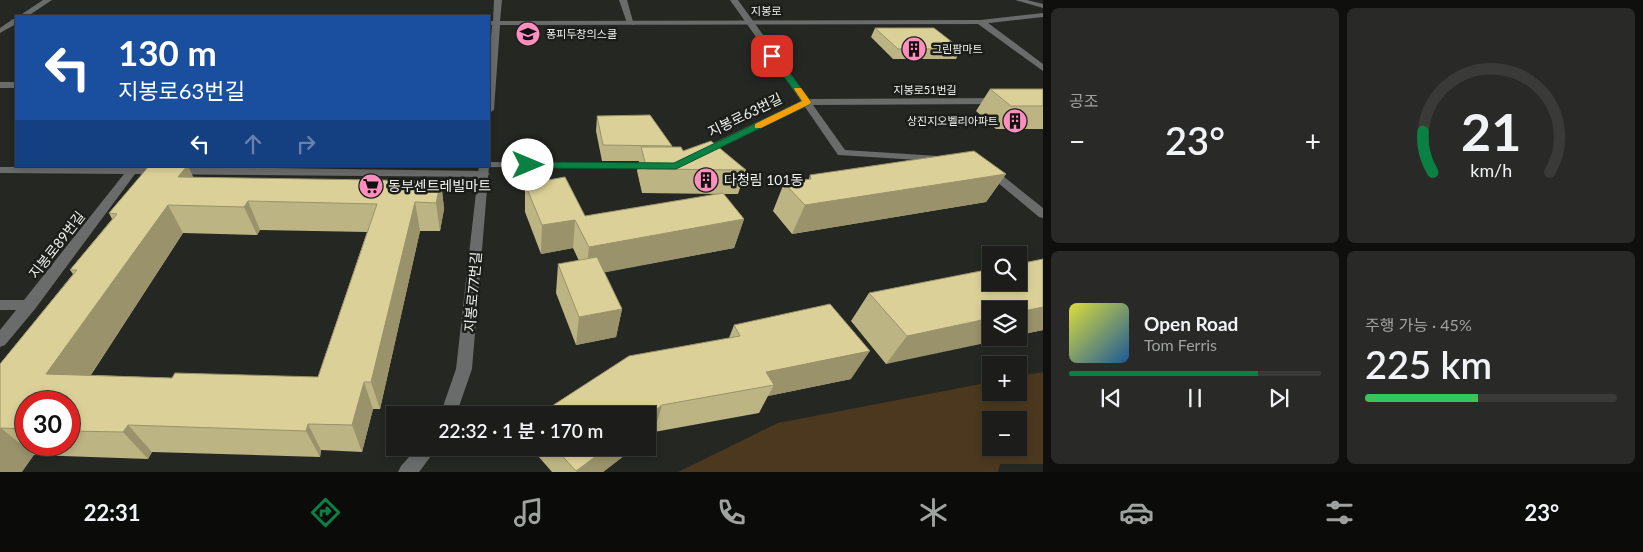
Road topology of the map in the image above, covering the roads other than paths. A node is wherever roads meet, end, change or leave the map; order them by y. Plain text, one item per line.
1 (48, 0) edge
2 (498, 0) edge
3 (623, 0) edge
4 (734, 0) edge
5 (1019, 0) edge
6 (1043, 6) edge
7 (25, 15) edge
8 (1043, 15) edge
9 (748, 22) junction
10 (981, 22) junction
11 (15, 23) edge
12 (492, 23) edge
13 (631, 23) junction
14 (0, 24) edge
15 (0, 31) edge
16 (1043, 68) edge
17 (490, 81) edge
18 (0, 85) edge
19 (15, 86) edge
20 (1013, 101) edge
21 (807, 102) junction
22 (692, 158) edge
23 (965, 162) edge
24 (666, 166) edge
25 (135, 168) edge
26 (982, 168) edge
27 (306, 169) edge
28 (486, 169) edge
29 (0, 170) edge
30 (1043, 214) edge
31 (0, 305) edge
32 (30, 305) junction
33 (0, 341) edge
34 (451, 406) edge
35 (421, 456) edge
36 (406, 472) edge

1 - 7 street
2 - 12 street
3 - 13 street
4 - 9 street, 지봉로63번길
5 - 6 street
8 - 10 street, 지봉로
9 - 10 street, 지봉로
9 - 13 street, 지봉로
9 - 21 street, 지봉로63번길
10 - 16 street
11 - 14 street
11 - 15 street
12 - 13 street, 지봉로
12 - 17 street
18 - 19 street
20 - 21 street, 지봉로51번길
21 - 22 street, 지봉로63번길
21 - 23 street, 지봉로63번길
24 - 28 street
25 - 27 street
25 - 29 street
25 - 32 street, 지봉로89번길
26 - 30 street
27 - 28 street
28 - 34 street, 지봉로77번길
31 - 32 street
32 - 33 street, 지봉로89번길
35 - 36 street

